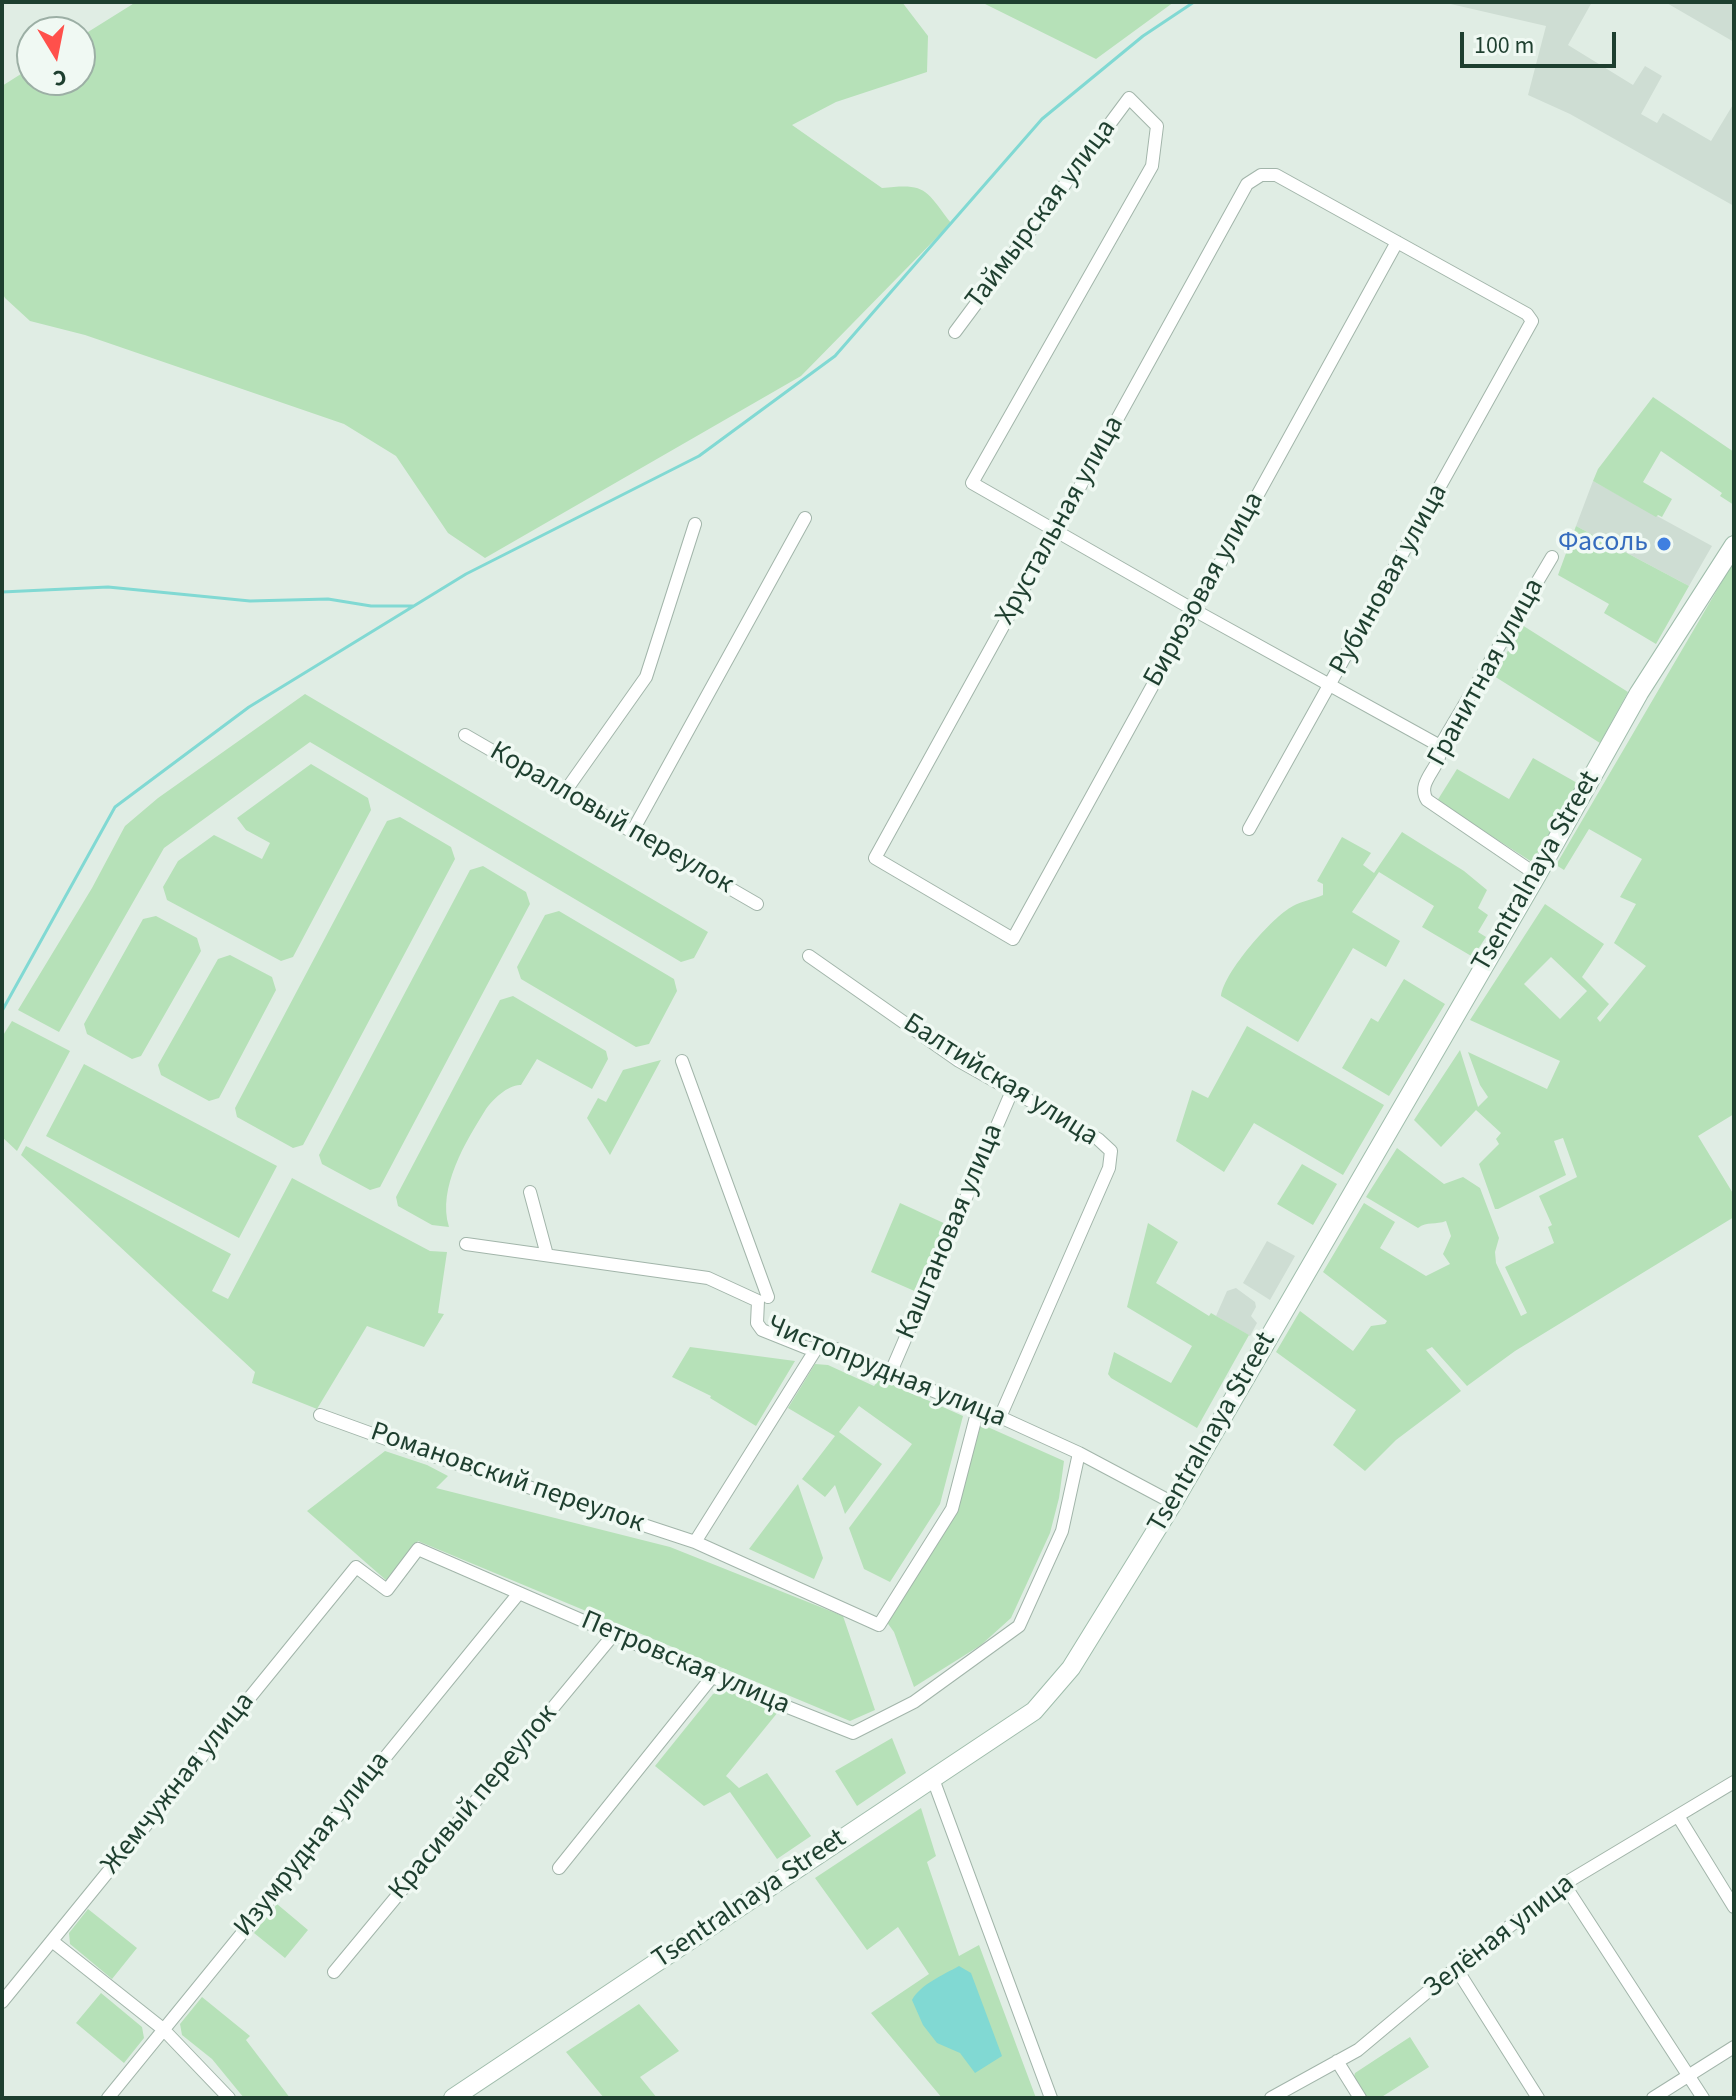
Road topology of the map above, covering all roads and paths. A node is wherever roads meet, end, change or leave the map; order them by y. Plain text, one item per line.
1 (1397, 242) junction
2 (955, 332) dead end
3 (805, 518) dead end
4 (695, 524) dead end
5 (1056, 530) junction
6 (1734, 545) edge
7 (1552, 557) dead end
8 (1194, 610) junction
9 (1330, 686) junction
10 (465, 735) dead end
11 (1440, 746) junction
12 (564, 793) junction
13 (1249, 829) dead end
14 (632, 832) junction
15 (1537, 875) junction
16 (757, 904) dead end
17 (1013, 939) joint
18 (809, 956) dead end
19 (682, 1061) dead end
20 (1012, 1091) junction
21 (530, 1192) dead end
22 (466, 1244) dead end
23 (547, 1255) junction
24 (768, 1297) dead end
25 (816, 1349) junction
26 (890, 1374) junction
27 (978, 1409) junction
28 (320, 1415) dead end
29 (1000, 1417) junction
30 (1079, 1453) junction
31 (1173, 1503) junction
32 (695, 1542) junction
33 (356, 1567) joint
34 (519, 1593) junction
35 (614, 1634) junction
36 (712, 1677) junction
37 (933, 1779) junction
38 (1734, 1782) edge
39 (1678, 1816) junction
40 (559, 1868) dead end
41 (1564, 1884) junction
42 (1734, 1907) edge
43 (52, 1941) junction
44 (1456, 1968) junction
45 (334, 1972) dead end
46 (2, 2002) edge
47 (163, 2029) junction
48 (1734, 2047) edge
49 (1337, 2061) junction
50 (1689, 2076) junction
51 (108, 2098) edge
52 (229, 2098) edge
53 (453, 2098) edge
54 (1051, 2098) edge
55 (1271, 2098) edge
56 (1360, 2098) edge
57 (1538, 2098) edge
58 (1653, 2098) edge
59 (1703, 2098) edge

1 - 5 street, Хрустальная улица
1 - 8 street, Бирюзовая улица
1 - 9 street, Рубиновая улица
2 - 5 street, Таймырская улица
3 - 14 street
4 - 12 street
5 - 8 street
5 - 17 street, Хрустальная улица
6 - 15 main road, Tsentralnaya Street
7 - 11 street, Гранитная улица
8 - 9 street
8 - 17 street, Бирюзовая улица
9 - 11 street
9 - 13 street, Рубиновая улица
10 - 12 street, Коралловый переулок
11 - 15 street, Гранитная улица
12 - 14 street, Коралловый переулок
14 - 16 street, Коралловый переулок
15 - 31 main road, Tsentralnaya Street
18 - 20 street, Балтийская улица
19 - 24 street
20 - 26 street, Каштановая улица
20 - 29 street, Балтийская улица
21 - 23 street
22 - 23 street, Чистопрудная улица
23 - 25 street, Чистопрудная улица
25 - 26 street, Чистопрудная улица
25 - 32 street
26 - 27 street, Чистопрудная улица
27 - 29 street, Чистопрудная улица
27 - 32 street
28 - 32 street, Романовский переулок
29 - 30 street, Чистопрудная улица
30 - 31 street, Чистопрудная улица
30 - 36 street, Петровская улица
31 - 37 main road, Tsentralnaya Street
33 - 34 street, Петровская улица
33 - 43 street, Жемчужная улица
34 - 35 street, Петровская улица
34 - 47 street, Изумрудная улица
35 - 36 street, Петровская улица
35 - 45 street, Красивый переулок
36 - 40 street
37 - 53 main road, Tsentralnaya Street
37 - 54 street
38 - 39 street, Зелёная улица
39 - 41 street, Зелёная улица
39 - 42 street
41 - 44 street, Зелёная улица
41 - 50 street
43 - 46 street, Жемчужная улица
43 - 47 street
44 - 49 street, Зелёная улица
44 - 57 street
47 - 51 street, Изумрудная улица
47 - 52 street
48 - 50 street
49 - 55 street, Зелёная улица
49 - 56 street
50 - 58 street
50 - 59 street

